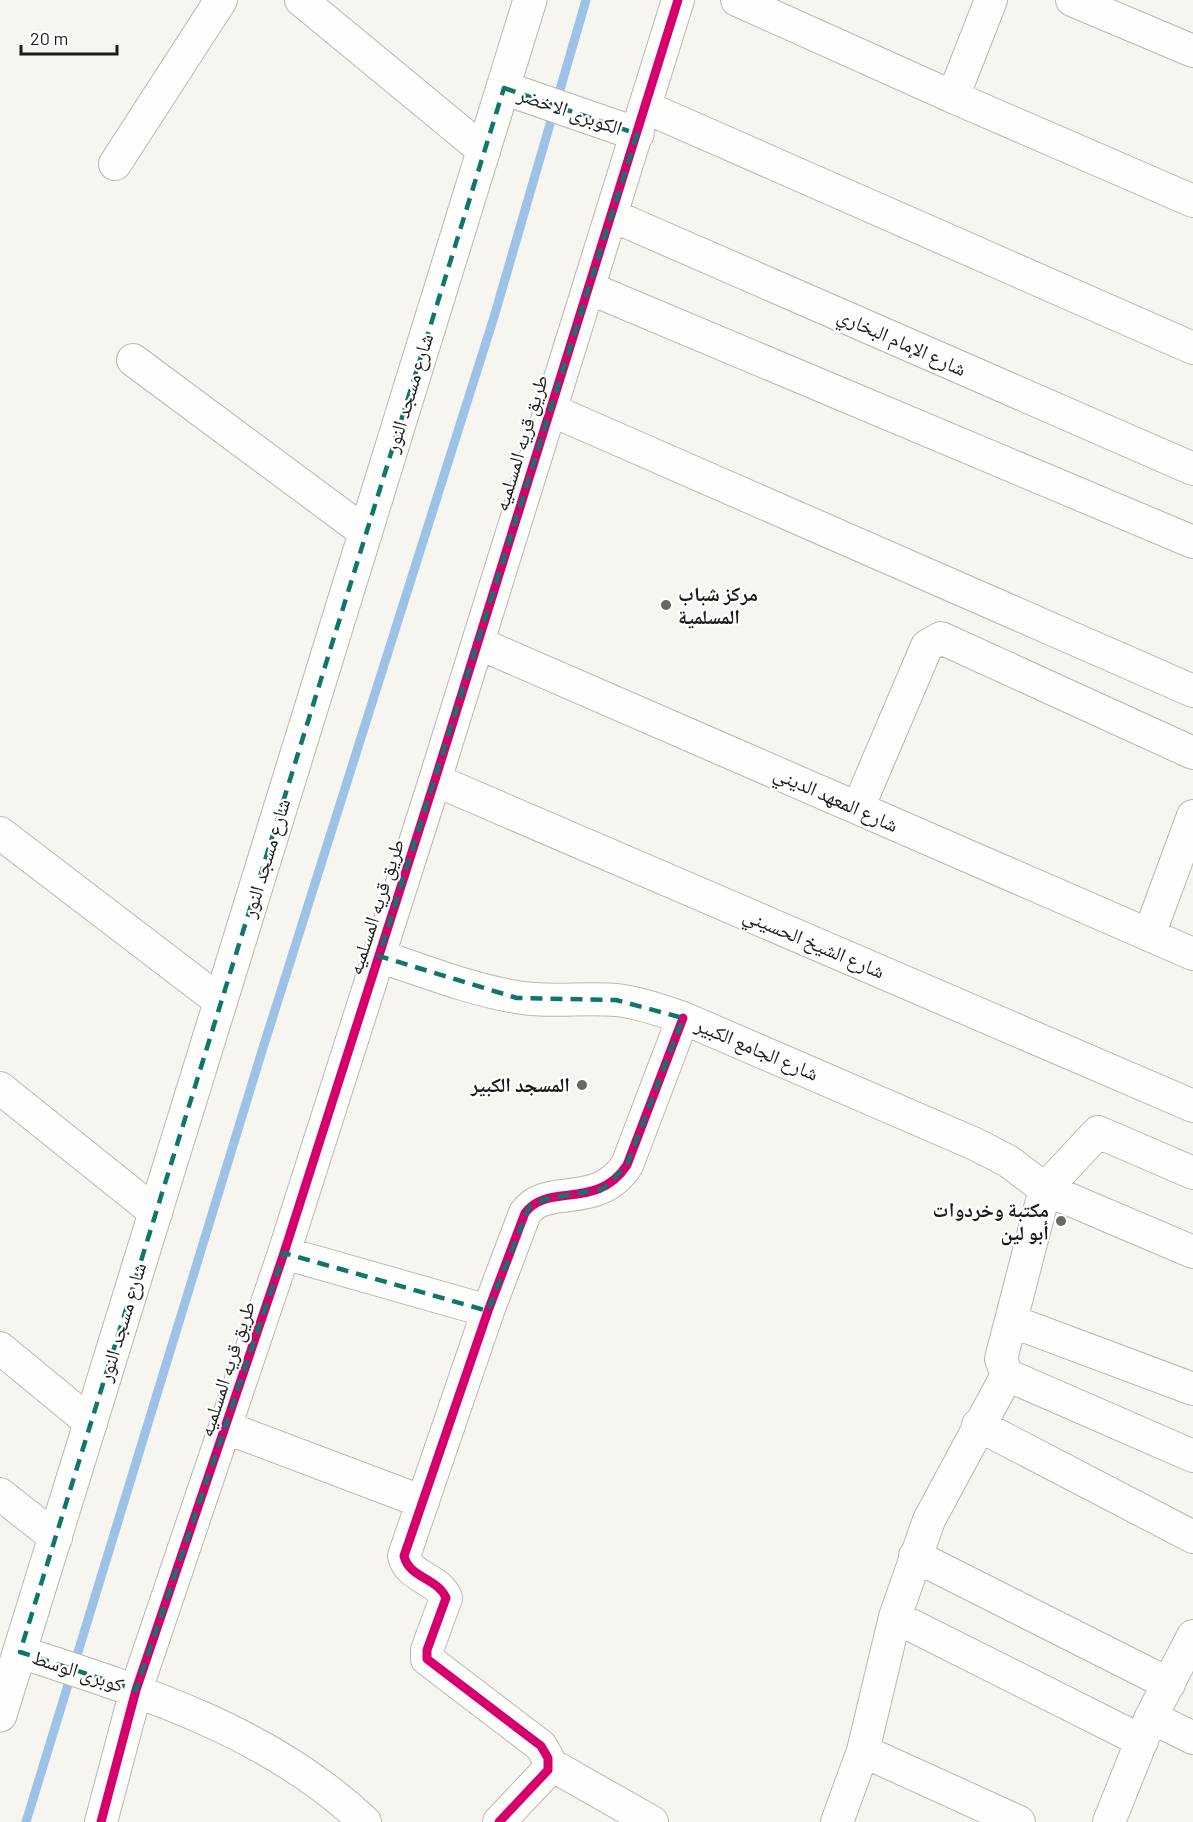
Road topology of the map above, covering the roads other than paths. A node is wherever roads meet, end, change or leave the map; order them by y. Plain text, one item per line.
1 (221, 0) edge
2 (302, 0) edge
3 (531, 0) edge
4 (678, 0) edge
5 (737, 0) edge
6 (991, 0) edge
7 (1072, 0) edge
8 (1193, 51) edge
9 (504, 88) junction
10 (953, 97) junction
11 (641, 120) junction
12 (484, 151) junction
13 (114, 164) dead end
14 (1193, 201) edge
15 (611, 215) junction
16 (589, 288) junction
17 (1193, 348) edge
18 (133, 360) dead end
19 (550, 410) junction
20 (1193, 469) edge
21 (366, 533) junction
22 (1193, 542) edge
23 (478, 643) junction
24 (1193, 691) edge
25 (1193, 753) edge
26 (435, 780) junction
27 (858, 808) junction
28 (1193, 816) edge
29 (0, 833) edge
30 (1149, 935) junction
31 (1193, 954) edge
32 (379, 956) junction
33 (221, 1002) junction
34 (683, 1018) junction
35 (0, 1088) edge
36 (1193, 1106) edge
37 (1193, 1173) edge
38 (1045, 1189) junction
39 (156, 1213) junction
40 (1193, 1252) edge
41 (284, 1253) junction
42 (488, 1311) junction
43 (1011, 1321) junction
44 (0, 1348) edge
45 (1006, 1375) junction
46 (1193, 1389) edge
47 (91, 1423) junction
48 (978, 1425) junction
49 (227, 1428) junction
50 (1193, 1456) edge
51 (0, 1494) edge
52 (423, 1502) junction
53 (1193, 1537) edge
54 (56, 1538) junction
55 (915, 1556) junction
56 (895, 1617) junction
57 (1193, 1636) edge
58 (20, 1652) junction
59 (1169, 1684) junction
60 (136, 1690) junction
61 (2, 1702) edge
62 (1146, 1729) junction
63 (1193, 1738) edge
64 (863, 1751) junction
65 (548, 1763) junction
66 (101, 1822) edge
67 (366, 1822) edge
68 (499, 1822) edge
69 (652, 1822) edge
70 (837, 1822) edge
71 (1019, 1822) edge
72 (1109, 1822) edge

1 - 13 street
2 - 12 street
3 - 9 main road, شارع مسجد النور
4 - 11 street, طريق قريه المسلميه
5 - 10 street
6 - 10 street
7 - 8 street
9 - 11 main road, الكوبرى الاخضر
9 - 12 main road, شارع مسجد النور
10 - 14 street
11 - 15 street, طريق قريه المسلميه
11 - 17 street
12 - 21 main road, شارع مسجد النور
15 - 16 street, طريق قريه المسلميه
15 - 20 street, شارع الإمام البخاري
16 - 19 street, طريق قريه المسلميه
16 - 22 street
18 - 21 street
19 - 23 street, طريق قريه المسلميه
19 - 24 street
21 - 33 main road, شارع مسجد النور
23 - 26 street, طريق قريه المسلميه
23 - 27 street, شارع المعهد الديني
25 - 27 street
26 - 32 street, طريق قريه المسلميه
26 - 36 street, شارع الشيخ الحسيني
27 - 30 street, شارع المعهد الديني
28 - 30 street
29 - 33 street
30 - 31 street, شارع المعهد الديني
32 - 34 street, شارع الجامع الكبير
32 - 41 street, طريق قريه المسلميه
33 - 39 main road, شارع مسجد النور
34 - 38 street, شارع الجامع الكبير
34 - 42 street
35 - 39 street
37 - 38 street
38 - 40 street, شارع الجامع الكبير
38 - 43 street
39 - 47 main road, شارع مسجد النور
41 - 42 street
41 - 49 street, طريق قريه المسلميه
42 - 52 street
43 - 45 street
43 - 46 street
44 - 47 street
45 - 48 street
45 - 50 street
47 - 54 main road, شارع مسجد النور
48 - 53 street
48 - 55 street
49 - 52 street
49 - 60 street, طريق قريه المسلميه
51 - 54 street
52 - 65 street
54 - 58 main road, شارع مسجد النور
55 - 56 street
55 - 59 street
56 - 62 street
56 - 64 street
57 - 59 street
58 - 60 street, كوبرى الوسط
58 - 61 main road, شارع مسجد النور
59 - 62 street
60 - 66 street, طريق قريه المسلميه
60 - 67 street, كوبرى الوسط
62 - 63 street
62 - 72 street
64 - 70 street
64 - 71 street
65 - 68 street
65 - 69 street

